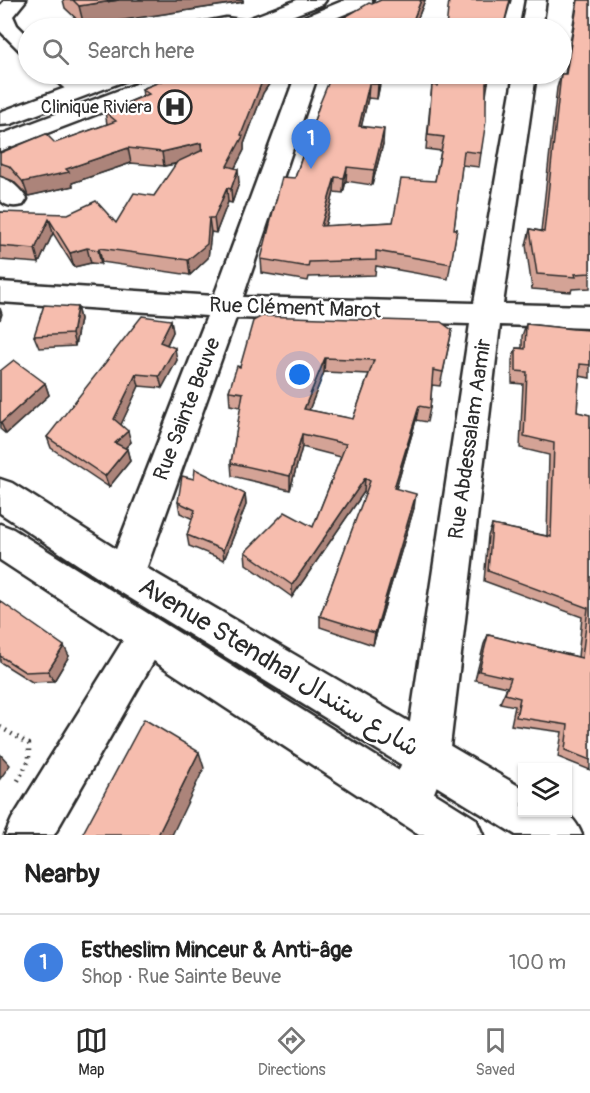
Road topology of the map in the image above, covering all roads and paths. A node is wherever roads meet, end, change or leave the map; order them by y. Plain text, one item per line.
1 (16, 0) edge
2 (363, 0) edge
3 (536, 0) edge
4 (315, 10) edge
5 (282, 18) edge
6 (533, 18) edge
7 (18, 38) edge
8 (65, 84) edge
9 (155, 84) edge
10 (303, 84) edge
11 (523, 84) edge
12 (0, 120) edge
13 (0, 144) edge
14 (0, 292) edge
15 (225, 307) junction
16 (487, 313) junction
17 (590, 316) edge
18 (0, 494) edge
19 (0, 540) edge
20 (125, 575) junction
21 (148, 636) junction
22 (0, 727) edge
23 (428, 755) junction
24 (11, 792) dead end
25 (408, 802) junction
26 (457, 834) edge
27 (28, 835) edge
28 (560, 835) edge

1 - 7 street
2 - 4 street
3 - 6 street
4 - 5 street
8 - 12 street
9 - 13 street
10 - 15 street, Rue Sainte Beuve
11 - 16 street, Rue Abdessalam Aamir
14 - 15 street, Rue Clément Marot
15 - 16 street, Rue Clément Marot
15 - 20 street, Rue Sainte Beuve
16 - 17 street, Rue Clément Marot
16 - 23 street, Rue Abdessalam Aamir
18 - 20 street, Avenue Stendhal شارع ستندال
19 - 21 street, Avenue Stendhal شارع ستندال
20 - 23 street, Avenue Stendhal شارع ستندال
21 - 25 street, Avenue Stendhal شارع ستندال
21 - 27 street
22 - 24 path
23 - 25 street, Rue Abdessalam Aamir
23 - 28 street, Avenue Stendhal شارع ستندال
25 - 26 street, Avenue Stendhal شارع ستندال

